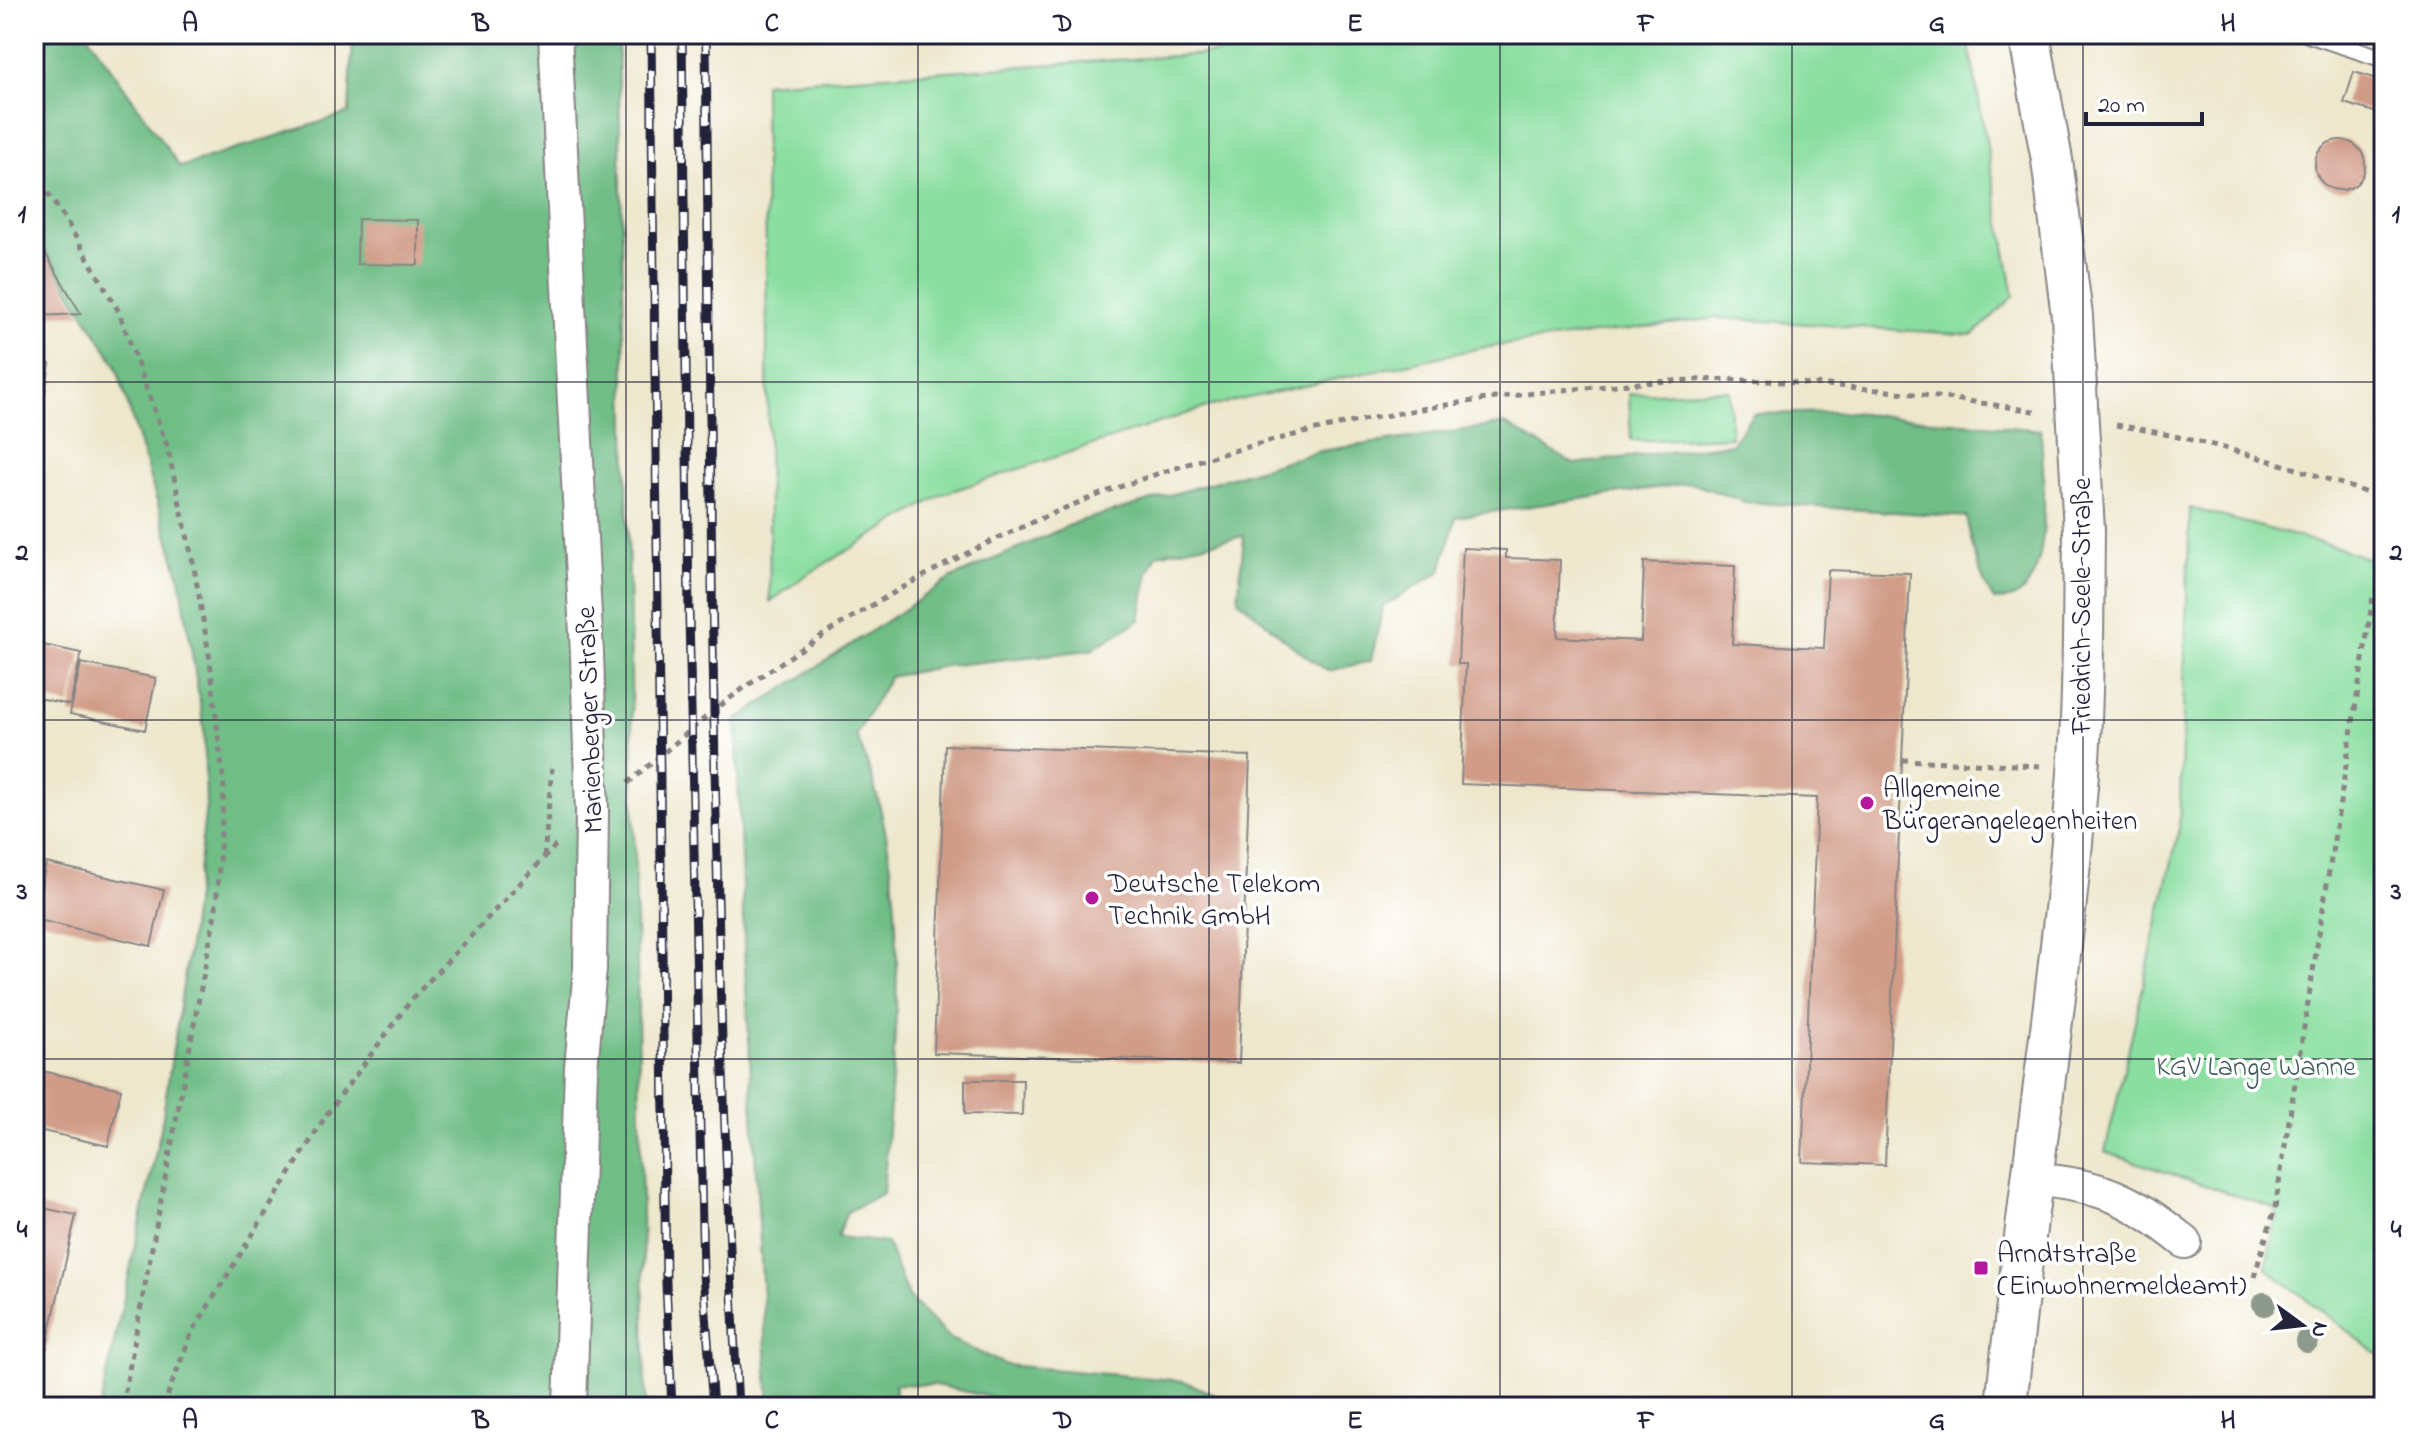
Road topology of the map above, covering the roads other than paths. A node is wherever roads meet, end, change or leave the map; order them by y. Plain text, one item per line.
1 (555, 34) edge
2 (2029, 34) edge
3 (2308, 34) edge
4 (2384, 59) edge
5 (2032, 1179) junction
6 (2185, 1242) dead end
7 (570, 1407) edge
8 (2006, 1407) edge

1 - 7 street, Marienberger Straße, bridge
2 - 5 street, Friedrich-Seele-Straße, bridge
3 - 4 lane
5 - 6 street
5 - 8 street, Friedrich-Seele-Straße

